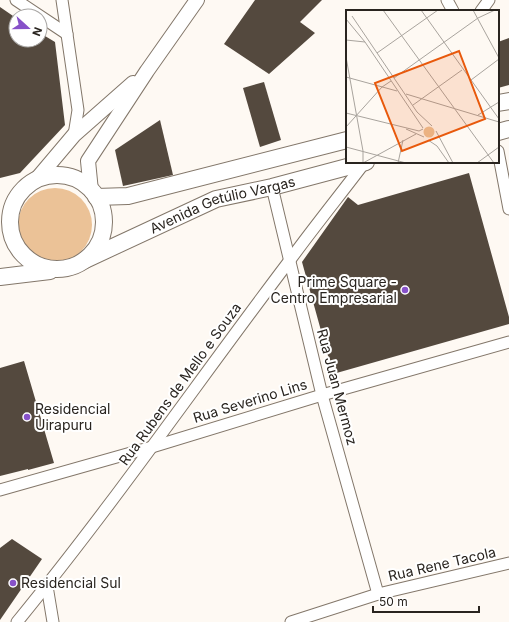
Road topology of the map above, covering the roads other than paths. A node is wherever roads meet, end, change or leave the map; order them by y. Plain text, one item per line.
1 (16, 0) edge
2 (62, 0) edge
3 (197, 0) edge
4 (447, 0) edge
5 (490, 0) edge
6 (452, 10) edge
7 (482, 10) edge
8 (67, 34) junction
9 (147, 71) junction
10 (509, 100) edge
11 (499, 103) edge
12 (509, 129) edge
13 (499, 132) edge
14 (74, 135) junction
15 (346, 140) edge
16 (499, 156) edge
17 (362, 163) edge
18 (365, 163) edge
19 (36, 180) junction
20 (272, 187) junction
21 (19, 194) junction
22 (94, 194) junction
23 (0, 208) edge
24 (509, 209) edge
25 (85, 260) junction
26 (289, 260) junction
27 (60, 270) junction
28 (0, 277) edge
29 (509, 342) edge
30 (322, 395) junction
31 (152, 447) junction
32 (0, 490) edge
33 (509, 563) edge
34 (47, 586) junction
35 (378, 594) junction
36 (17, 622) edge
37 (53, 622) edge
38 (291, 622) edge

1 - 8 street
2 - 8 street
3 - 9 street
4 - 6 street
5 - 7 street
8 - 14 street
9 - 14 street
9 - 22 street
10 - 11 main road
12 - 13 main road
14 - 19 street
15 - 22 main road, Avenida Getúlio Vargas
16 - 24 street
17 - 20 main road, Avenida Getúlio Vargas
18 - 26 street, Rua Rubens de Mello e Souza
19 - 21 main road
19 - 22 main road
20 - 25 main road, Avenida Getúlio Vargas
20 - 26 street, Rua Juan Mermoz
21 - 23 main road
21 - 27 main road
22 - 25 main road, Avenida Getúlio Vargas
25 - 27 main road, Avenida Getúlio Vargas
26 - 30 street, Rua Juan Mermoz
26 - 31 street, Rua Rubens de Mello e Souza
27 - 28 main road, Avenida Getúlio Vargas
29 - 30 street, Rua Severino Lins
30 - 31 street, Rua Severino Lins
30 - 35 street, Rua Juan Mermoz
31 - 32 street, Rua Severino Lins
31 - 34 street, Rua Rubens de Mello e Souza
33 - 35 street, Rua Rene Tacola
34 - 36 street, Rua Rubens de Mello e Souza
34 - 37 street
35 - 38 street, Rua Rene Tacola

